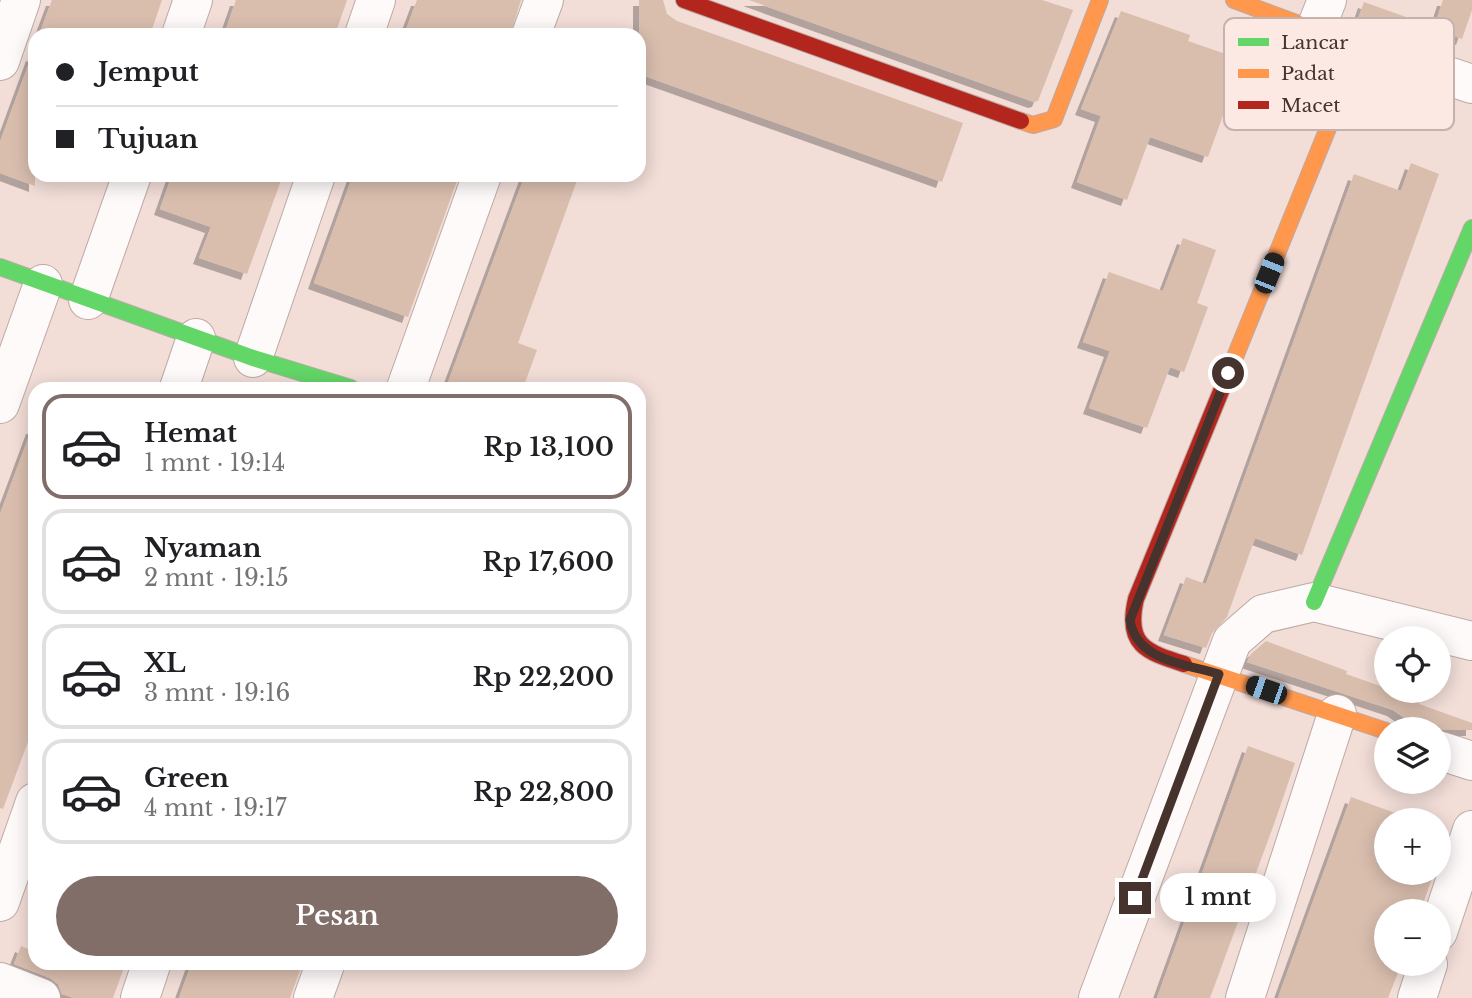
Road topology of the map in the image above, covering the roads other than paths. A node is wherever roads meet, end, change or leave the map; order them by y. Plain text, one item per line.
1 (21, 0) edge
2 (193, 0) edge
3 (376, 0) edge
4 (544, 0) edge
5 (684, 0) edge
6 (1100, 0) edge
7 (1234, 0) edge
8 (1321, 14) edge
9 (183, 28) edge
10 (366, 28) edge
11 (534, 28) edge
12 (0, 61) edge
13 (1454, 78) edge
14 (1472, 84) edge
15 (1328, 130) edge
16 (130, 182) edge
17 (314, 182) edge
18 (480, 182) edge
19 (1472, 228) edge
20 (0, 267) edge
21 (43, 284) junction
22 (88, 300) junction
23 (196, 338) junction
24 (253, 358) junction
25 (180, 382) edge
26 (331, 382) edge
27 (408, 382) edge
28 (0, 404) edge
29 (1314, 602) junction
30 (1472, 641) edge
31 (1219, 674) junction
32 (1337, 714) junction
33 (1374, 727) edge
34 (1451, 754) edge
35 (1472, 761) edge
36 (28, 822) edge
37 (1472, 830) edge
38 (1449, 899) edge
39 (0, 902) edge
40 (149, 970) edge
41 (323, 970) edge
42 (1424, 976) edge
43 (0, 982) edge
44 (41, 998) edge
45 (139, 998) edge
46 (313, 998) edge
47 (1098, 998) edge
48 (1245, 998) edge
49 (1417, 998) edge

1 - 12 street
2 - 9 street
3 - 10 street
4 - 11 street
5 - 6 street
7 - 8 street
13 - 14 street
15 - 31 street
16 - 22 street
17 - 24 street
18 - 27 street
19 - 29 street
20 - 21 street
21 - 22 street
21 - 28 street
22 - 23 street
23 - 24 street
23 - 25 street
24 - 26 street
29 - 30 street
29 - 31 street
31 - 32 street
31 - 47 street
32 - 33 street
32 - 48 street
34 - 35 street
36 - 39 street
37 - 38 street
40 - 45 street
41 - 46 street
42 - 49 street
43 - 44 street

